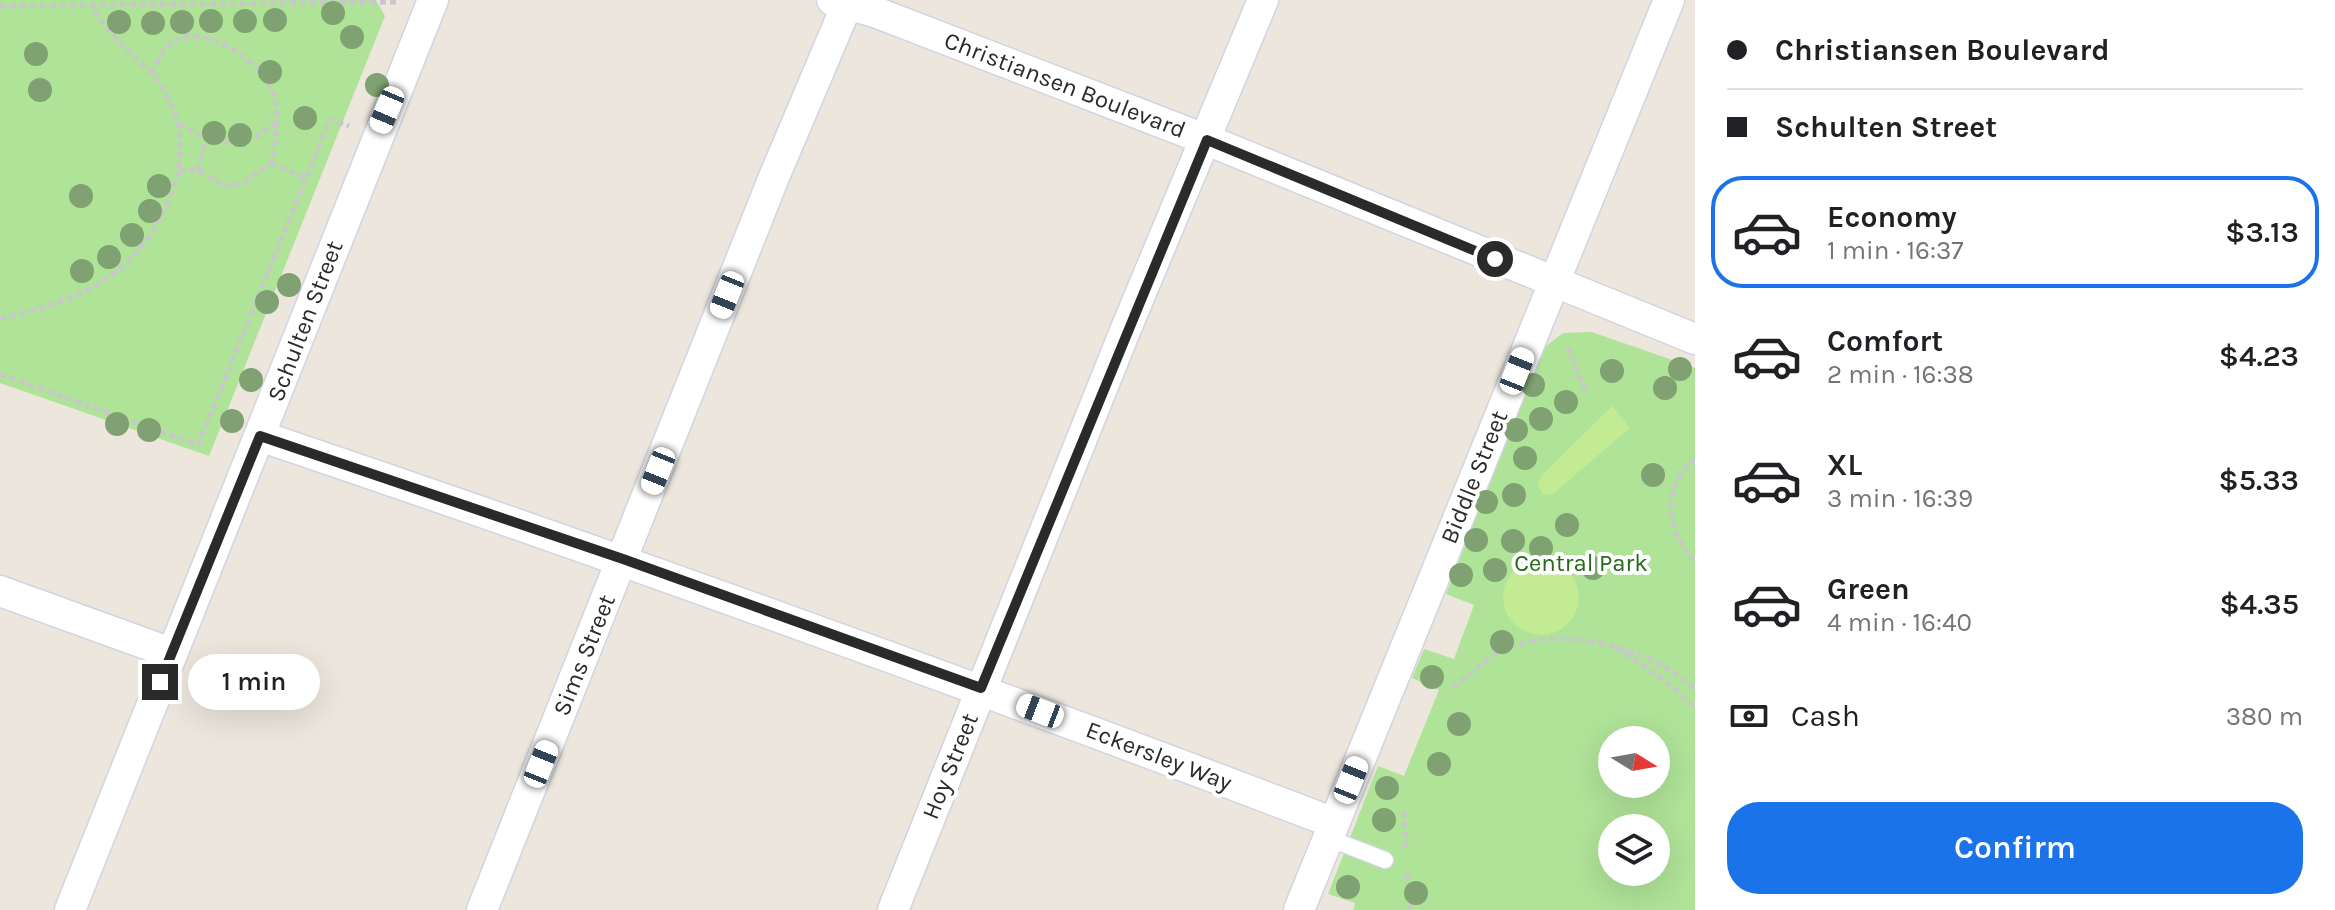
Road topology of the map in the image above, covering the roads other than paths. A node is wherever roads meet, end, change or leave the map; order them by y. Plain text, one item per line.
1 (433, 0) edge
2 (1263, 0) edge
3 (1669, 0) edge
4 (843, 1) edge
5 (1207, 140) junction
6 (1553, 282) junction
7 (1695, 339) edge
8 (260, 436) junction
9 (623, 559) junction
10 (0, 591) edge
11 (171, 653) junction
12 (981, 688) junction
13 (1331, 830) junction
14 (1385, 860) dead end
15 (70, 910) edge
16 (482, 910) edge
17 (893, 910) edge
18 (1299, 910) edge

1 - 8 street, Schulten Street
2 - 5 street, Hoy Street
3 - 6 street, Biddle Street
4 - 5 street, Christiansen Boulevard
4 - 9 street, Sims Street
5 - 6 street, Christiansen Boulevard
5 - 12 street, Hoy Street
6 - 7 street, Christiansen Boulevard
6 - 13 street, Biddle Street
8 - 9 street, Eckersley Way
8 - 11 street, Schulten Street
9 - 12 street, Eckersley Way
9 - 16 street, Sims Street
10 - 11 street
11 - 15 street, Schulten Street
12 - 13 street, Eckersley Way
12 - 17 street, Hoy Street
13 - 14 lane
13 - 18 street, Biddle Street

